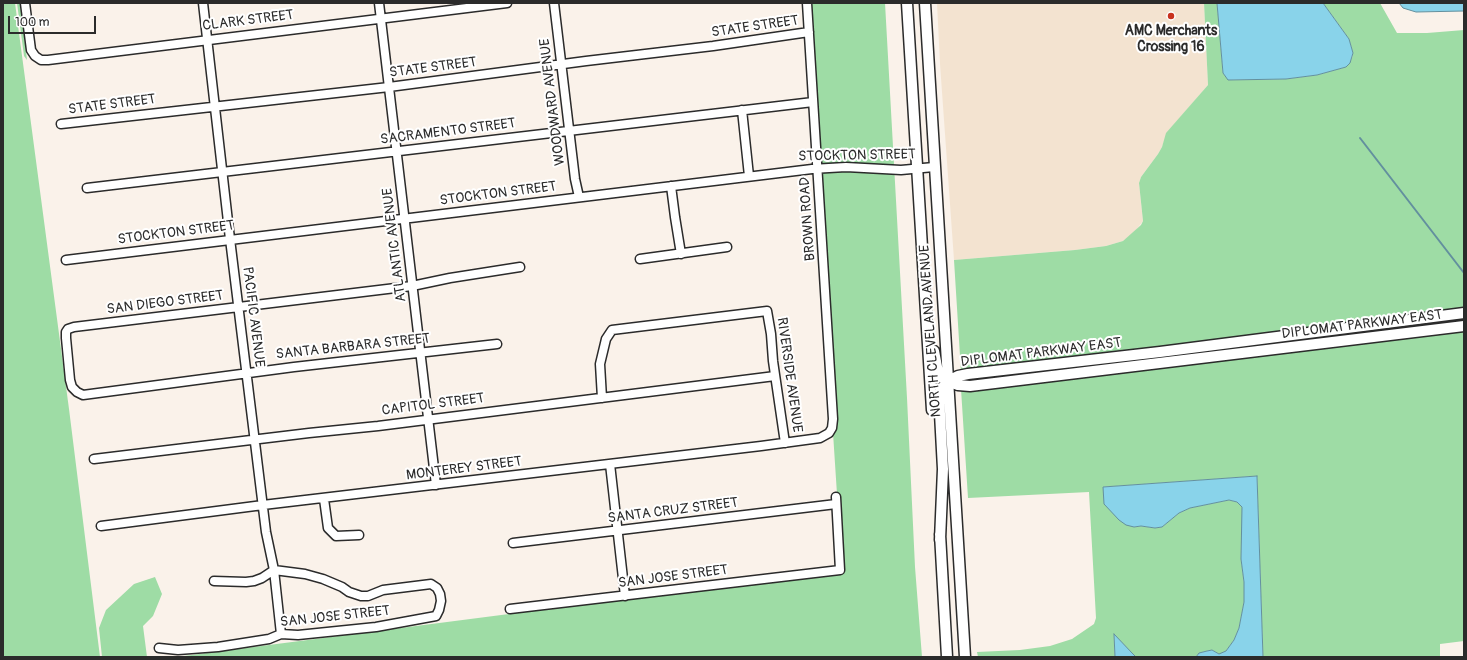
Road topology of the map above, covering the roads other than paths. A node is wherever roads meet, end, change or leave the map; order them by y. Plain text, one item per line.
1 (25, 3) edge
2 (203, 3) edge
3 (379, 3) edge
4 (506, 3) edge
5 (554, 3) edge
6 (807, 3) edge
7 (907, 3) edge
8 (925, 3) edge
9 (380, 18) junction
10 (808, 32) junction
11 (208, 39) junction
12 (561, 64) junction
13 (389, 87) junction
14 (813, 102) junction
15 (215, 106) junction
16 (742, 110) junction
17 (61, 124) dead end
18 (569, 131) junction
19 (397, 152) junction
20 (934, 167) junction
21 (817, 168) junction
22 (918, 168) junction
23 (223, 173) junction
24 (750, 176) junction
25 (671, 186) junction
26 (87, 188) dead end
27 (579, 197) junction
28 (405, 218) junction
29 (230, 239) junction
30 (726, 247) dead end
31 (681, 254) junction
32 (640, 259) dead end
33 (66, 260) dead end
34 (520, 267) dead end
35 (412, 286) junction
36 (239, 307) junction
37 (926, 309) junction
38 (1464, 313) edge
39 (1464, 326) edge
40 (497, 344) dead end
41 (420, 353) junction
42 (247, 373) junction
43 (775, 376) junction
44 (948, 381) junction
45 (72, 387) joint
46 (602, 398) junction
47 (429, 419) junction
48 (829, 433) joint
49 (255, 439) junction
50 (785, 443) junction
51 (94, 459) dead end
52 (610, 464) junction
53 (436, 485) junction
54 (324, 499) junction
55 (263, 505) junction
56 (100, 526) dead end
57 (618, 531) junction
58 (359, 535) dead end
59 (940, 540) junction
60 (513, 544) dead end
61 (274, 570) junction
62 (840, 570) joint
63 (214, 581) dead end
64 (624, 596) junction
65 (510, 609) dead end
66 (281, 634) junction
67 (159, 648) dead end
68 (947, 657) edge
69 (965, 657) edge

1 - 11 street, CLARK STREET
2 - 11 street, PACIFIC AVENUE
3 - 9 street, ATLANTIC AVENUE
4 - 9 street, CLARK STREET
5 - 12 street, WOODWARD AVENUE
6 - 10 street, BROWN ROAD
7 - 22 main road, NORTH CLEVELAND AVENUE
8 - 20 main road, NORTH CLEVELAND AVENUE
9 - 11 street, CLARK STREET
9 - 13 street, ATLANTIC AVENUE
10 - 12 street, STATE STREET
10 - 14 street, BROWN ROAD
11 - 15 street, PACIFIC AVENUE
12 - 13 street, STATE STREET
12 - 18 street, WOODWARD AVENUE
13 - 15 street, STATE STREET
13 - 19 street, ATLANTIC AVENUE
14 - 16 street, SACRAMENTO STREET
14 - 21 street, BROWN ROAD
15 - 17 street, STATE STREET
15 - 23 street, PACIFIC AVENUE
16 - 18 street, SACRAMENTO STREET
16 - 24 street
18 - 19 street, SACRAMENTO STREET
18 - 27 street, WOODWARD AVENUE
19 - 23 street, SACRAMENTO STREET
19 - 28 street, ATLANTIC AVENUE
20 - 22 street, STOCKTON STREET
20 - 44 main road, NORTH CLEVELAND AVENUE
21 - 22 street, STOCKTON STREET
21 - 24 street, STOCKTON STREET
21 - 48 street, BROWN ROAD
22 - 37 main road, NORTH CLEVELAND AVENUE
23 - 26 street, SACRAMENTO STREET
23 - 29 street, PACIFIC AVENUE
24 - 25 street, STOCKTON STREET
25 - 27 street, STOCKTON STREET
25 - 31 street
27 - 28 street, STOCKTON STREET
28 - 29 street, STOCKTON STREET
28 - 35 street, ATLANTIC AVENUE
29 - 33 street, STOCKTON STREET
29 - 36 street, PACIFIC AVENUE
30 - 31 street
31 - 32 street
34 - 35 street, SAN DIEGO STREET
35 - 36 street, SAN DIEGO STREET
35 - 41 street, ATLANTIC AVENUE
36 - 42 street, PACIFIC AVENUE
36 - 45 street, SAN DIEGO STREET
37 - 44 main road
37 - 59 main road, NORTH CLEVELAND AVENUE
38 - 44 main road, DIPLOMAT PARKWAY EAST
39 - 44 main road, DIPLOMAT PARKWAY EAST
40 - 41 street, SANTA BARBARA STREET
41 - 42 street, SANTA BARBARA STREET
41 - 47 street, ATLANTIC AVENUE
42 - 45 street, SANTA BARBARA STREET
42 - 49 street, PACIFIC AVENUE
43 - 46 street, CAPITOL STREET
43 - 46 street, RIVERSIDE AVENUE
43 - 50 street, RIVERSIDE AVENUE
44 - 59 main road
44 - 69 main road, NORTH CLEVELAND AVENUE
46 - 47 street, CAPITOL STREET
47 - 49 street, CAPITOL STREET
47 - 53 street, ATLANTIC AVENUE
48 - 50 street, MONTEREY STREET
49 - 51 street, CAPITOL STREET
49 - 55 street, PACIFIC AVENUE
50 - 52 street, MONTEREY STREET
52 - 53 street, MONTEREY STREET
52 - 57 street
53 - 54 street, MONTEREY STREET
54 - 55 street, MONTEREY STREET
54 - 58 street
55 - 56 street, MONTEREY STREET
55 - 61 street, PACIFIC AVENUE
57 - 60 street, SANTA CRUZ STREET
57 - 62 street, SANTA CRUZ STREET
57 - 64 street
59 - 68 main road, NORTH CLEVELAND AVENUE
61 - 63 street
61 - 66 street, PACIFIC AVENUE
61 - 66 street, SAN JOSE STREET
62 - 64 street, SAN JOSE STREET
64 - 65 street, SAN JOSE STREET
66 - 67 street, SAN JOSE STREET

